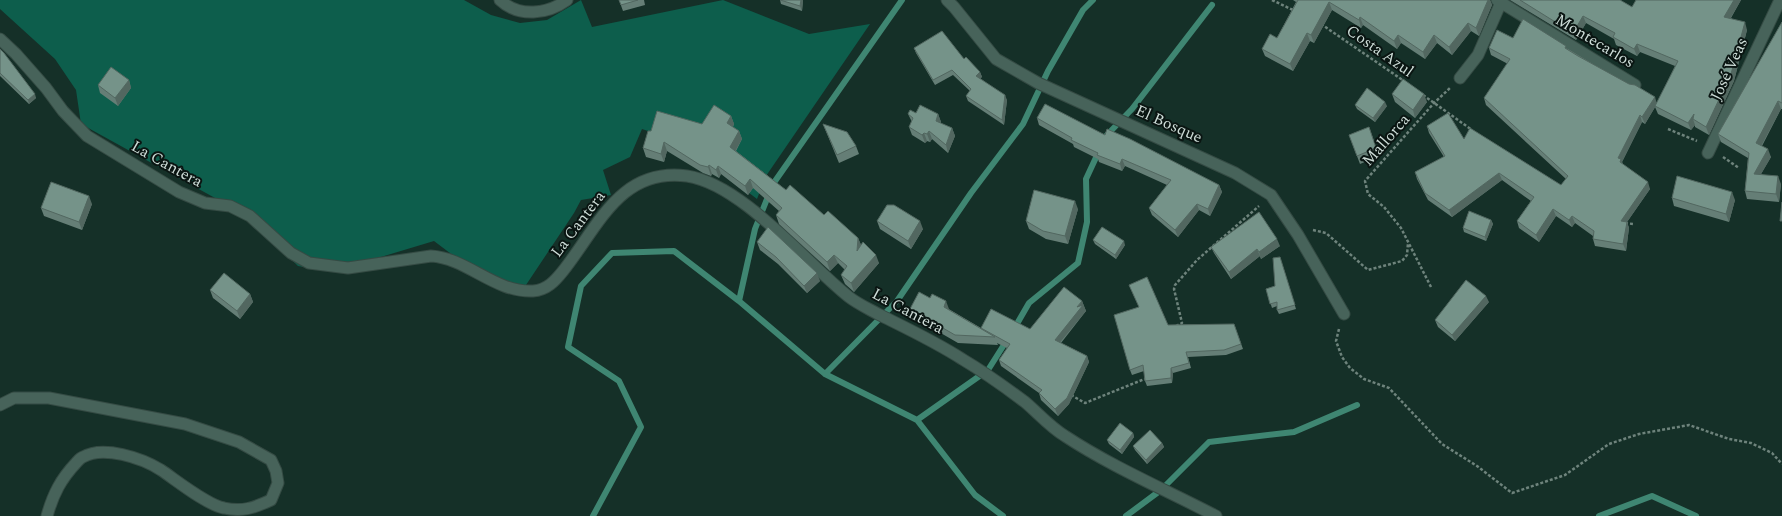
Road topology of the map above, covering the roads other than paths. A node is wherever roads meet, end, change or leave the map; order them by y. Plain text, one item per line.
1 (500, 0) edge
2 (568, 0) edge
3 (947, 0) edge
4 (1780, 0) edge
5 (1500, 1) edge
6 (0, 39) edge
7 (1460, 78) road end
8 (1635, 85) edge
9 (1708, 153) dead end
10 (1344, 314) road end
11 (0, 405) edge
12 (47, 516) edge
13 (1216, 516) edge

1 - 2 street
3 - 10 street, El Bosque
4 - 9 street, José Veas
5 - 7 street
5 - 8 street, Montecarlos
6 - 13 street, La Cantera
11 - 12 street

